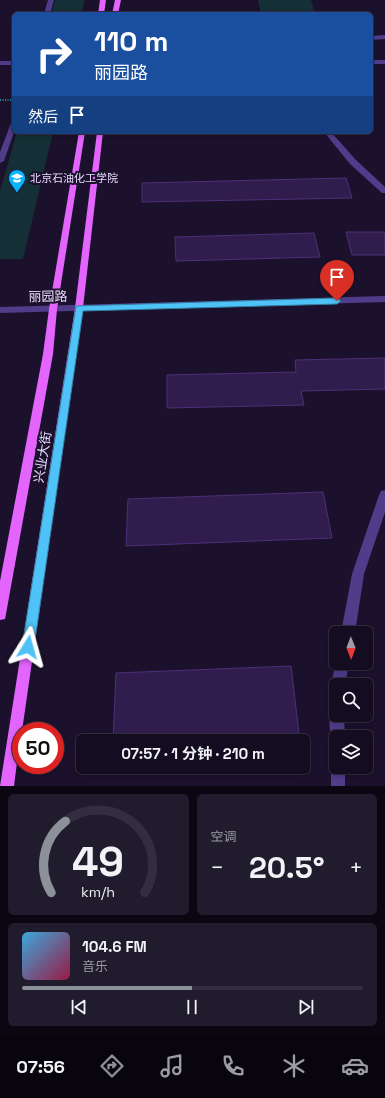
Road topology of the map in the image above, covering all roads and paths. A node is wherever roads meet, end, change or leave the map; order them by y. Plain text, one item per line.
1 (51, 0) edge
2 (103, 0) edge
3 (118, 0) edge
4 (48, 12) edge
5 (101, 12) edge
6 (115, 12) edge
7 (373, 38) edge
8 (385, 38) edge
9 (373, 62) edge
10 (385, 62) edge
11 (0, 63) edge
12 (12, 63) edge
13 (0, 100) edge
14 (12, 100) edge
15 (12, 129) edge
16 (82, 134) edge
17 (100, 134) edge
18 (329, 134) edge
19 (0, 162) edge
20 (385, 191) edge
21 (385, 299) edge
22 (53, 308) junction
23 (79, 308) junction
24 (0, 310) edge
25 (385, 495) edge
26 (0, 614) edge
27 (349, 626) edge
28 (338, 774) edge
29 (7, 786) edge
30 (338, 786) edge

1 - 4 street
2 - 5 main road
3 - 6 main road
7 - 8 street
9 - 10 street
11 - 12 street
13 - 14 path
15 - 19 street
16 - 22 main road, 兴业大街
17 - 23 main road, 兴业大街
18 - 20 street
21 - 23 street, 丽园路
22 - 23 street, 丽园路
22 - 24 street, 丽园路
22 - 26 main road, 兴业大街
23 - 29 main road, 兴业大街
25 - 27 street
28 - 30 street

